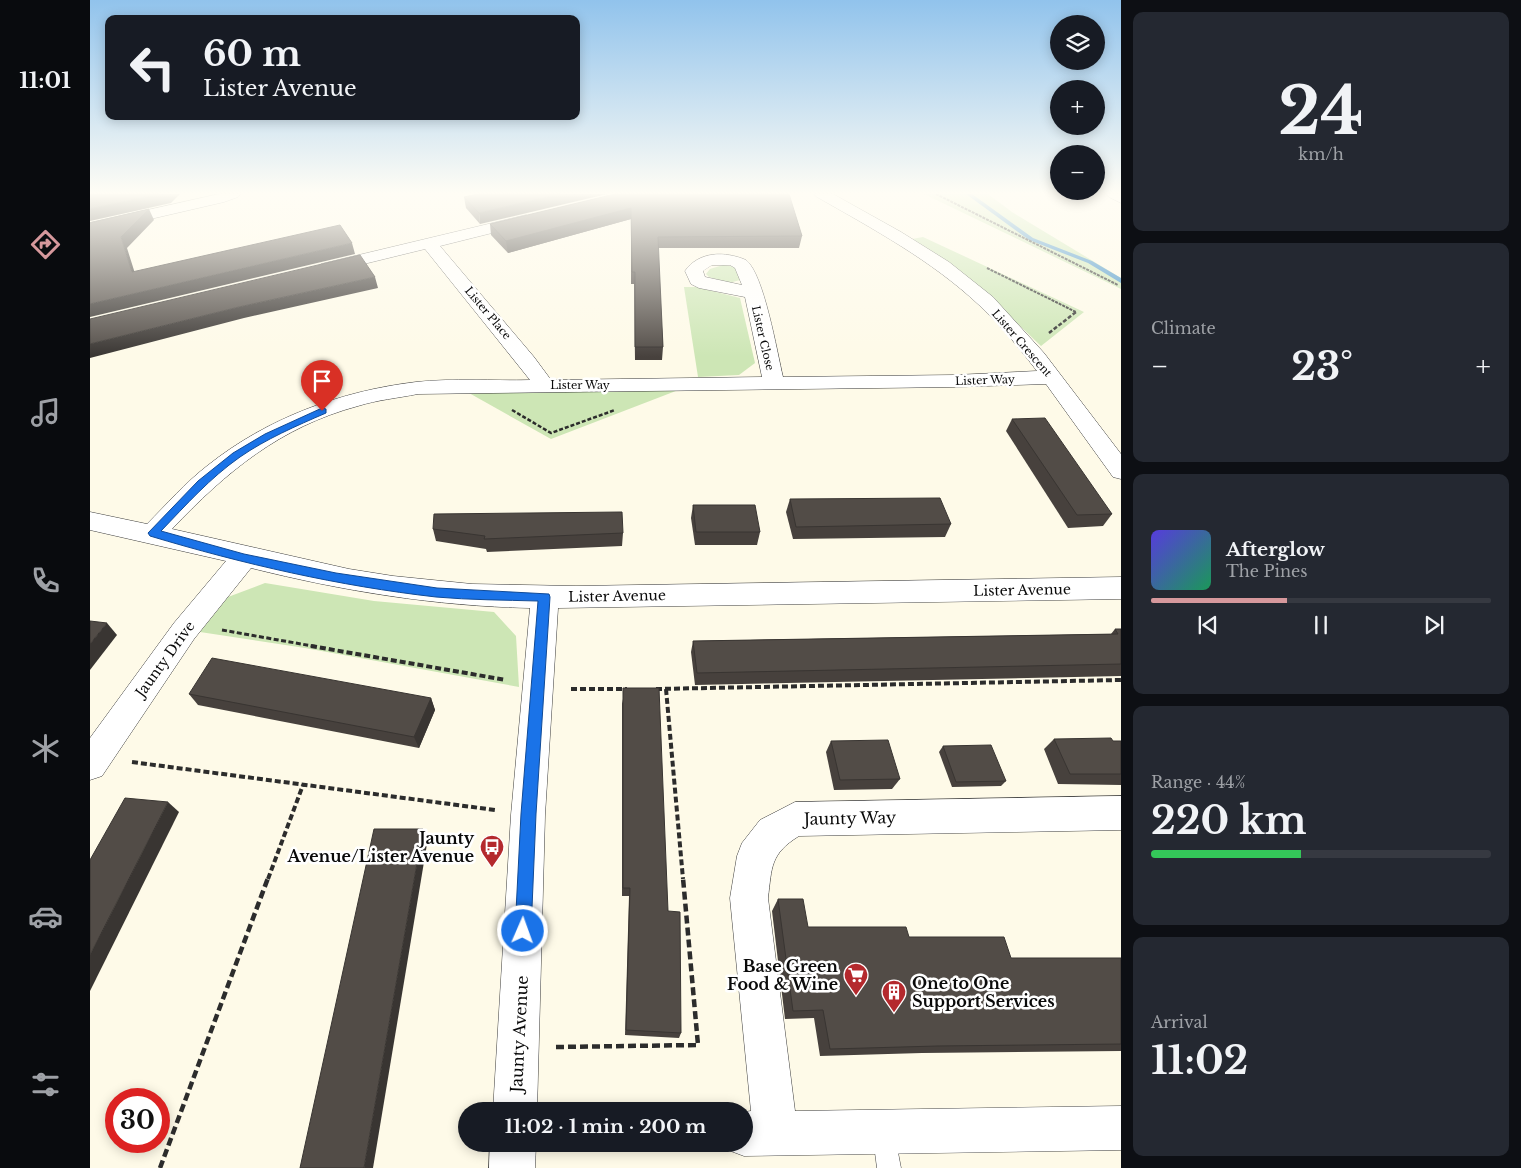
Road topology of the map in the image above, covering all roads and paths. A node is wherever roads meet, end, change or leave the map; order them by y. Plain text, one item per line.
1 (411, 249) edge
2 (434, 249) edge
3 (916, 249) edge
4 (1045, 249) edge
5 (314, 272) edge
6 (1118, 285) dead end
7 (753, 293) dead end
8 (1052, 377) junction
9 (774, 383) junction
10 (544, 385) junction
11 (1121, 471) edge
12 (90, 521) edge
13 (154, 533) junction
14 (244, 558) junction
15 (1121, 588) edge
16 (544, 597) junction
17 (184, 631) junction
18 (1121, 680) edge
19 (537, 689) junction
20 (628, 689) edge
21 (647, 689) edge
22 (666, 689) junction
23 (92, 761) edge
24 (303, 785) junction
25 (1121, 813) edge
26 (528, 814) junction
27 (518, 1048) junction
28 (515, 1102) edge
29 (1121, 1128) edge
30 (760, 1134) edge
31 (886, 1150) edge
32 (513, 1152) edge
33 (160, 1168) edge
34 (512, 1168) edge

1 - 5 street
2 - 10 street, Lister Place
3 - 8 street, Lister Crescent
4 - 6 path
7 - 9 street, Lister Close
8 - 9 street, Lister Way
8 - 11 street, Lister Crescent
9 - 10 street, Lister Way
10 - 13 street, Lister Way
12 - 13 street, Lister Avenue
13 - 14 street, Lister Avenue
14 - 16 street, Lister Avenue
14 - 17 street, Jaunty Drive
15 - 16 street, Lister Avenue
16 - 19 street, Jaunty Avenue
17 - 19 path
17 - 23 street, Jaunty Drive
18 - 22 path
19 - 20 path
19 - 26 street, Jaunty Avenue
21 - 22 path
22 - 27 path
23 - 24 path
24 - 26 path
24 - 33 path
25 - 30 street, Jaunty Way
26 - 27 street, Jaunty Avenue
27 - 28 street, Jaunty Avenue
29 - 31 street, Jaunty Way
30 - 31 street, Jaunty Way
32 - 34 street

